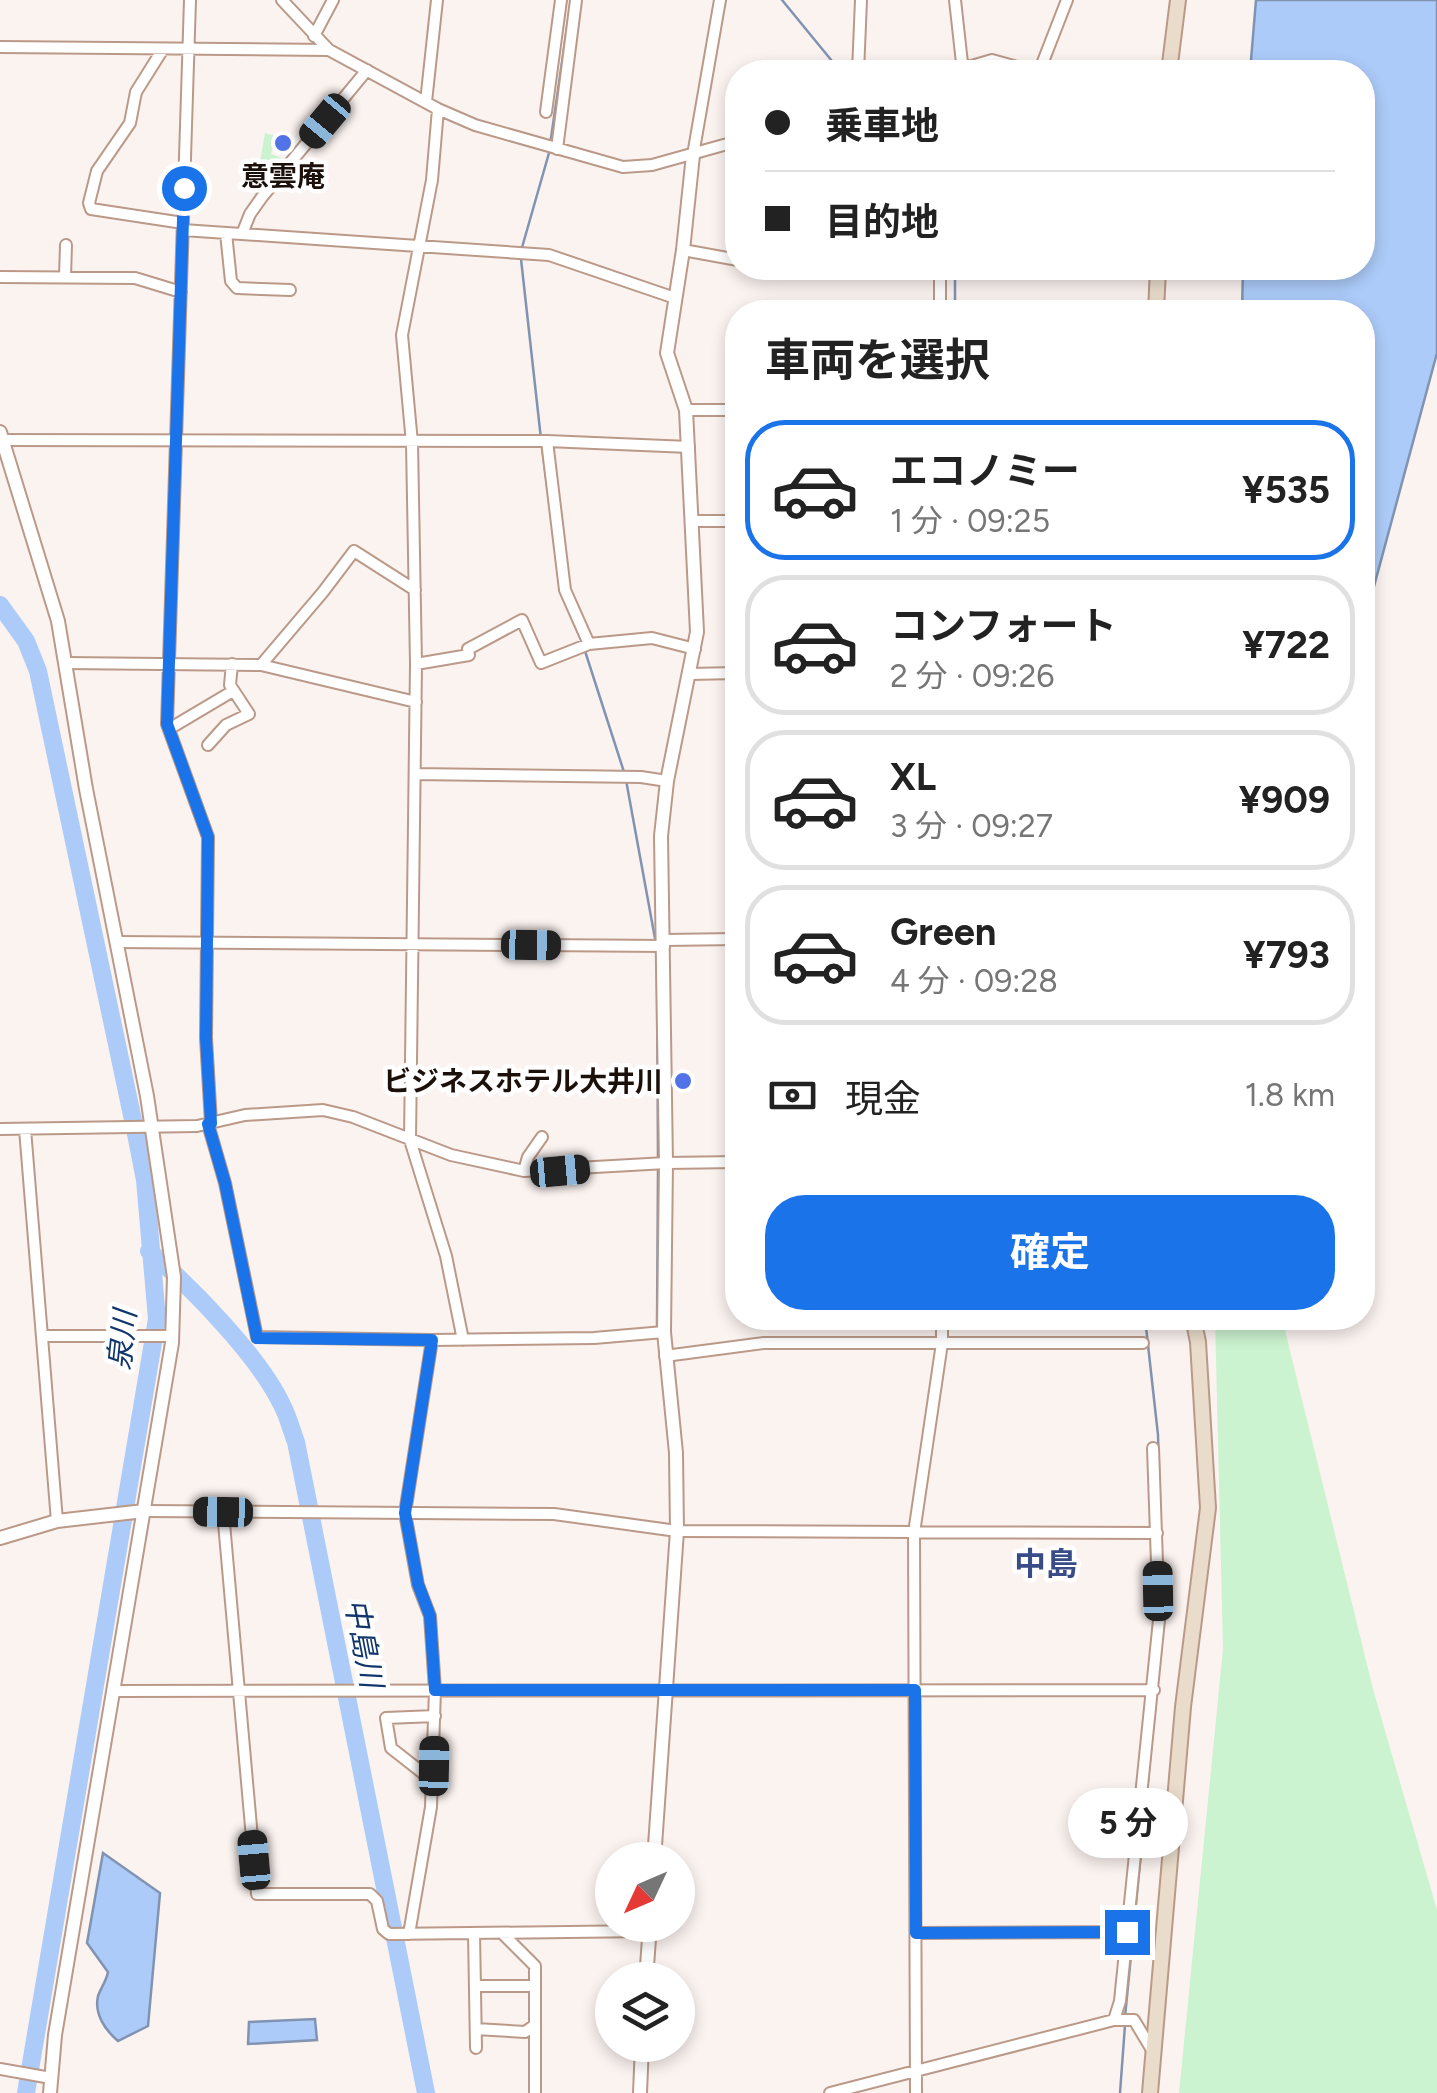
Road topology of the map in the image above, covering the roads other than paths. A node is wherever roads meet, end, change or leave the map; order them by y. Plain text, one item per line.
1 (190, 0) edge
2 (282, 0) edge
3 (333, 0) edge
4 (437, 0) edge
5 (561, 0) edge
6 (576, 0) edge
7 (720, 0) edge
8 (860, 0) edge
9 (956, 0) edge
10 (1067, 0) edge
11 (1178, 0) edge
12 (314, 36) junction
13 (0, 48) edge
14 (163, 49) junction
15 (188, 49) junction
16 (329, 50) junction
17 (858, 60) edge
18 (959, 60) edge
19 (1042, 60) edge
20 (1170, 60) edge
21 (367, 70) junction
22 (426, 102) junction
23 (438, 110) junction
24 (546, 112) dead end
25 (725, 145) edge
26 (557, 149) junction
27 (693, 155) junction
28 (183, 226) junction
29 (226, 233) junction
30 (242, 234) junction
31 (66, 245) dead end
32 (420, 248) junction
33 (683, 250) junction
34 (725, 258) edge
35 (0, 277) edge
36 (65, 277) junction
37 (290, 290) dead end
38 (181, 292) junction
39 (675, 298) junction
40 (686, 410) junction
41 (725, 410) edge
42 (1, 437) edge
43 (176, 442) junction
44 (543, 442) junction
45 (412, 443) junction
46 (689, 446) junction
47 (725, 521) edge
48 (692, 522) junction
49 (415, 590) junction
50 (585, 645) junction
51 (695, 649) junction
52 (65, 662) junction
53 (169, 663) junction
54 (232, 664) junction
55 (416, 664) junction
56 (261, 665) junction
57 (725, 673) edge
58 (689, 674) junction
59 (234, 691) junction
60 (416, 702) junction
61 (168, 728) junction
62 (208, 745) dead end
63 (414, 774) junction
64 (667, 781) junction
65 (725, 940) edge
66 (116, 942) junction
67 (206, 942) junction
68 (412, 944) junction
69 (660, 944) junction
70 (209, 1124) junction
71 (151, 1127) junction
72 (25, 1128) junction
73 (0, 1129) edge
74 (542, 1136) dead end
75 (410, 1140) junction
76 (725, 1162) edge
77 (661, 1163) junction
78 (524, 1171) junction
79 (942, 1330) edge
80 (1196, 1330) edge
81 (664, 1332) junction
82 (42, 1336) junction
83 (172, 1336) junction
84 (432, 1340) junction
85 (463, 1340) junction
86 (1144, 1342) dead end
87 (942, 1343) junction
88 (665, 1356) junction
89 (1153, 1448) dead end
90 (143, 1511) junction
91 (223, 1512) junction
92 (405, 1513) junction
93 (56, 1521) junction
94 (677, 1531) junction
95 (914, 1533) junction
96 (1157, 1533) junction
97 (0, 1538) edge
98 (435, 1690) junction
99 (915, 1690) junction
100 (1154, 1690) junction
101 (114, 1691) junction
102 (666, 1692) junction
103 (238, 1693) junction
104 (434, 1716) junction
105 (433, 1781) junction
106 (655, 1842) edge
107 (595, 1929) edge
108 (502, 1932) junction
109 (1127, 1932) junction
110 (474, 1933) junction
111 (916, 1933) junction
112 (409, 1934) junction
113 (475, 1986) junction
114 (535, 1986) junction
115 (1116, 2020) junction
116 (535, 2024) junction
117 (476, 2029) junction
118 (476, 2048) dead end
119 (1153, 2052) junction
120 (641, 2062) edge
121 (0, 2070) edge
122 (916, 2071) junction
123 (50, 2083) edge
124 (535, 2093) edge
125 (640, 2093) edge
126 (830, 2093) edge
127 (916, 2093) edge
128 (1150, 2093) edge

1 - 15 street
2 - 12 street
3 - 12 street
4 - 22 street
5 - 24 street
6 - 26 street
7 - 27 street
8 - 17 street
9 - 18 street
10 - 19 street
11 - 20 main road
12 - 16 street
13 - 14 street
14 - 15 street
14 - 28 street
15 - 16 street
15 - 28 street
16 - 21 street
21 - 22 street
21 - 30 street
22 - 23 street
23 - 26 street
23 - 32 street
25 - 27 street
26 - 27 street
27 - 33 street
28 - 29 street
28 - 38 street
29 - 30 street
29 - 37 street
30 - 32 street
31 - 36 street
32 - 39 street
32 - 45 street
33 - 34 street
33 - 39 street
35 - 36 street
36 - 38 street
38 - 43 street
39 - 40 street
40 - 41 street
40 - 46 street
42 - 43 street
42 - 52 street
43 - 45 street
43 - 53 street
44 - 45 street
44 - 46 street
44 - 50 street
45 - 49 street
46 - 48 street
47 - 48 street
48 - 51 street
49 - 55 street
49 - 56 street
50 - 51 street
50 - 55 street
51 - 58 street
52 - 53 street
52 - 66 street
53 - 54 street
53 - 61 street
54 - 56 street
54 - 59 street
55 - 60 street
56 - 60 street
57 - 58 street
58 - 64 street
59 - 61 street
59 - 62 street
60 - 63 street
61 - 67 street
63 - 64 street
63 - 68 street
64 - 69 street
65 - 69 street
66 - 67 street
66 - 71 street
67 - 68 street
67 - 70 street
68 - 69 street
68 - 75 street
69 - 77 street
70 - 71 street
70 - 75 street
70 - 84 street
71 - 72 street
71 - 83 street
72 - 73 street
72 - 82 street
74 - 78 street
75 - 78 street
75 - 85 street
76 - 77 street
77 - 78 street
77 - 81 street
79 - 87 street
80 - 119 main road
81 - 85 street
81 - 88 street
82 - 83 street
82 - 93 street
83 - 90 street
84 - 85 street
84 - 92 street
86 - 87 street
87 - 88 street
87 - 95 street
88 - 94 street
89 - 96 street
90 - 91 street
90 - 93 street
90 - 101 street
91 - 92 street
91 - 103 street
92 - 94 street
92 - 98 street
93 - 97 street
94 - 95 street
94 - 102 street
95 - 96 street
95 - 99 street
96 - 100 street
98 - 102 street
98 - 103 street
98 - 104 street
99 - 100 street
99 - 102 street
99 - 111 street
100 - 109 street
101 - 103 street
101 - 123 street
102 - 106 street
103 - 112 street
104 - 105 street
104 - 105 street
105 - 112 street
107 - 108 street
108 - 110 street
108 - 114 street
109 - 111 street
109 - 115 street
110 - 112 street
110 - 113 street
111 - 122 street
113 - 114 street
113 - 117 street
114 - 116 street
115 - 119 street
115 - 122 street
116 - 117 street
116 - 124 street
117 - 118 street
119 - 128 main road
120 - 125 street
121 - 123 street
122 - 126 street
122 - 127 street

